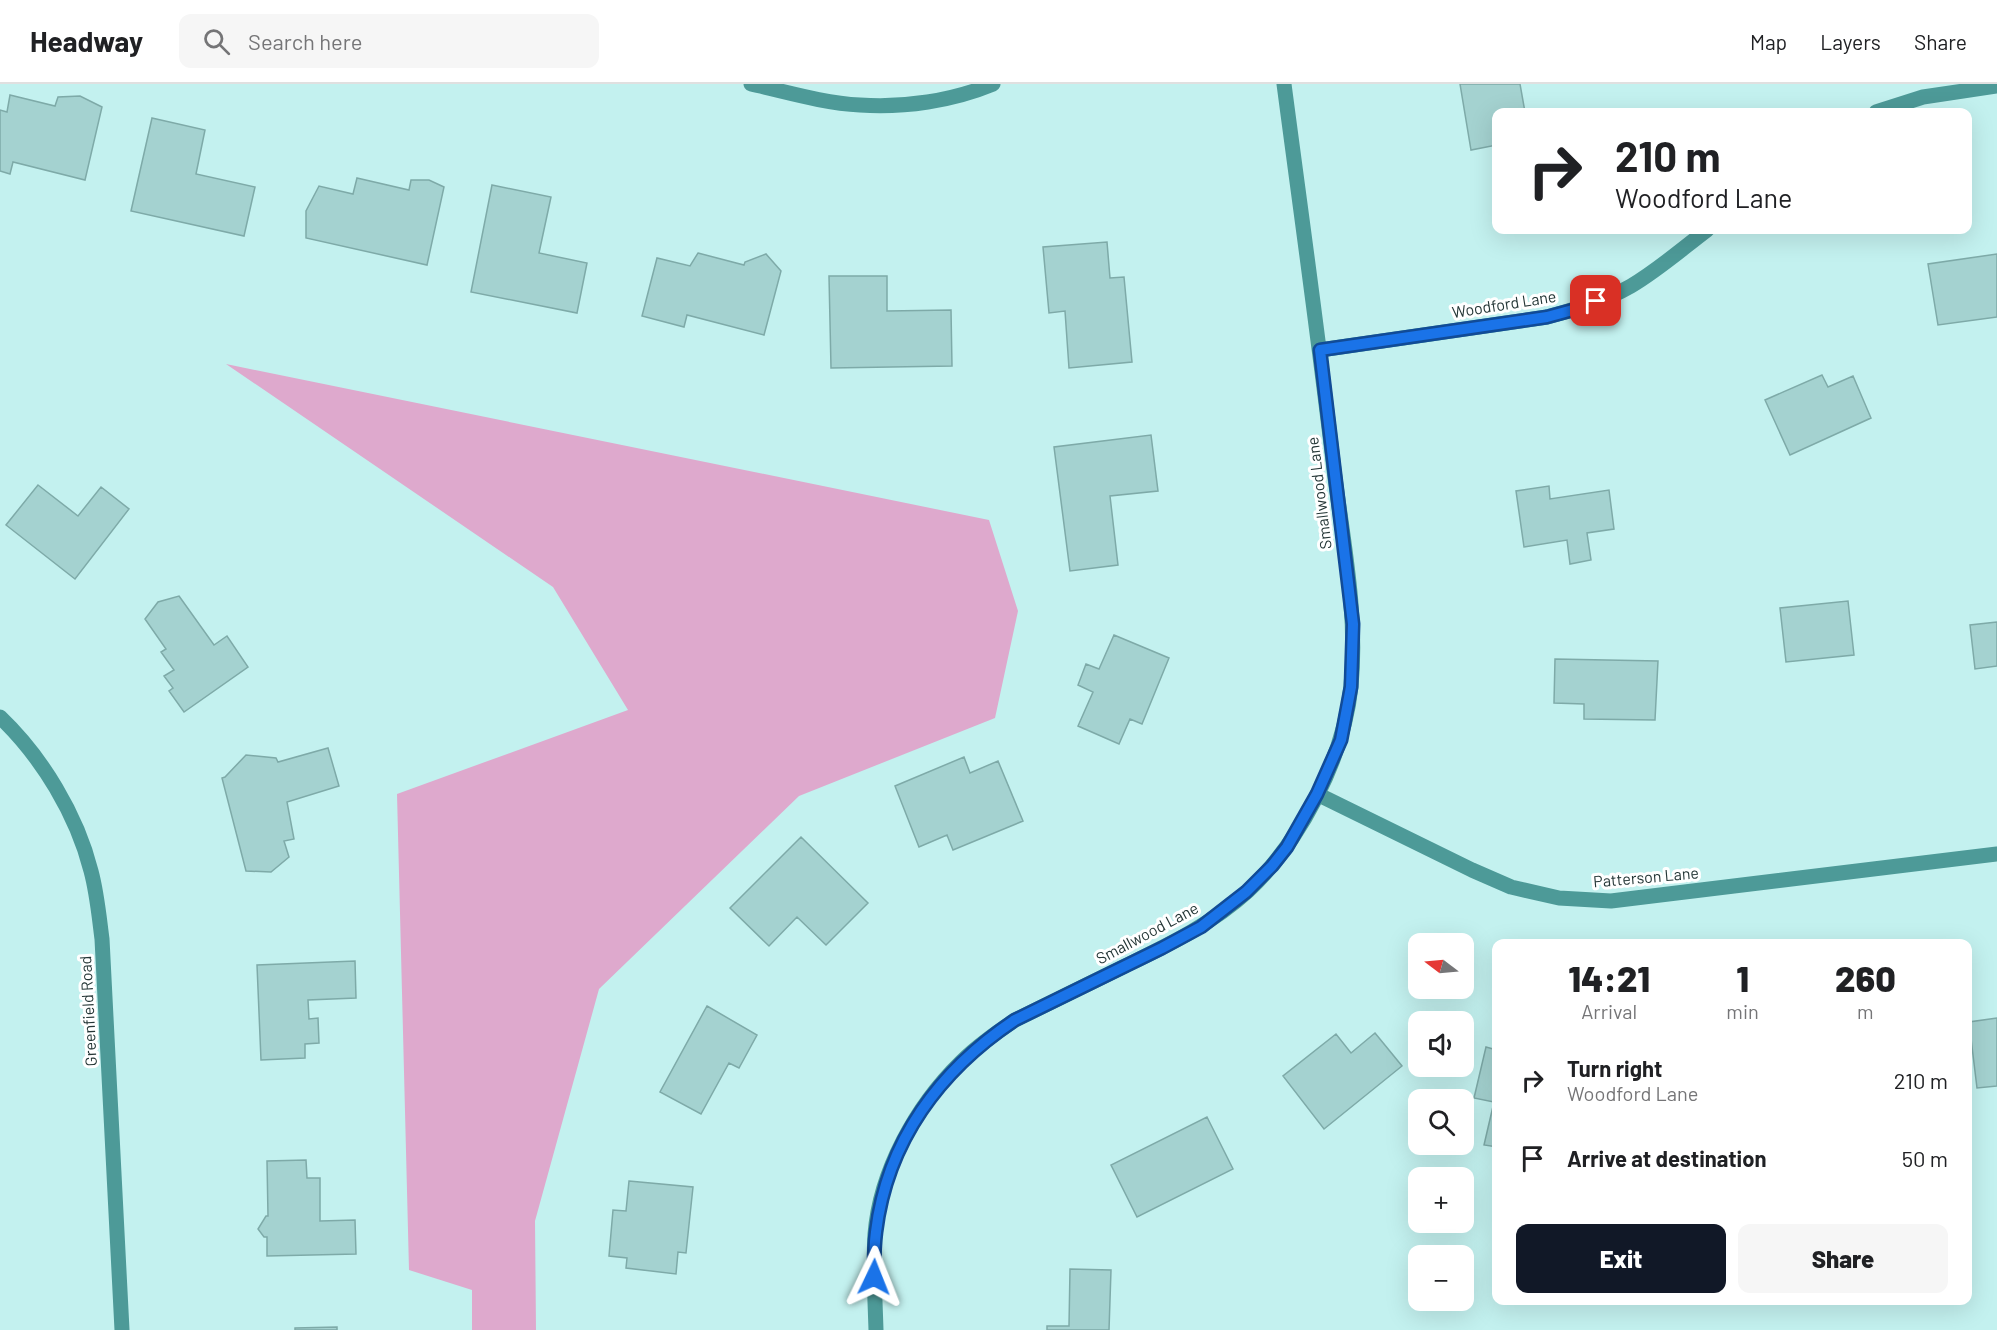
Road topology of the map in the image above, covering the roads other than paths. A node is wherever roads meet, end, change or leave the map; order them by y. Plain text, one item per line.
1 (751, 84) edge
2 (993, 84) edge
3 (1284, 84) edge
4 (1997, 86) edge
5 (1889, 108) edge
6 (1702, 234) edge
7 (1320, 350) junction
8 (0, 717) edge
9 (1317, 794) junction
10 (1997, 854) edge
11 (122, 1330) edge
12 (876, 1330) edge

1 - 2 street
3 - 7 street, Smallwood Lane
4 - 5 street
6 - 7 street, Woodford Lane
7 - 9 street, Smallwood Lane
8 - 11 street, Greenfield Road
9 - 10 street, Patterson Lane
9 - 12 street, Smallwood Lane

